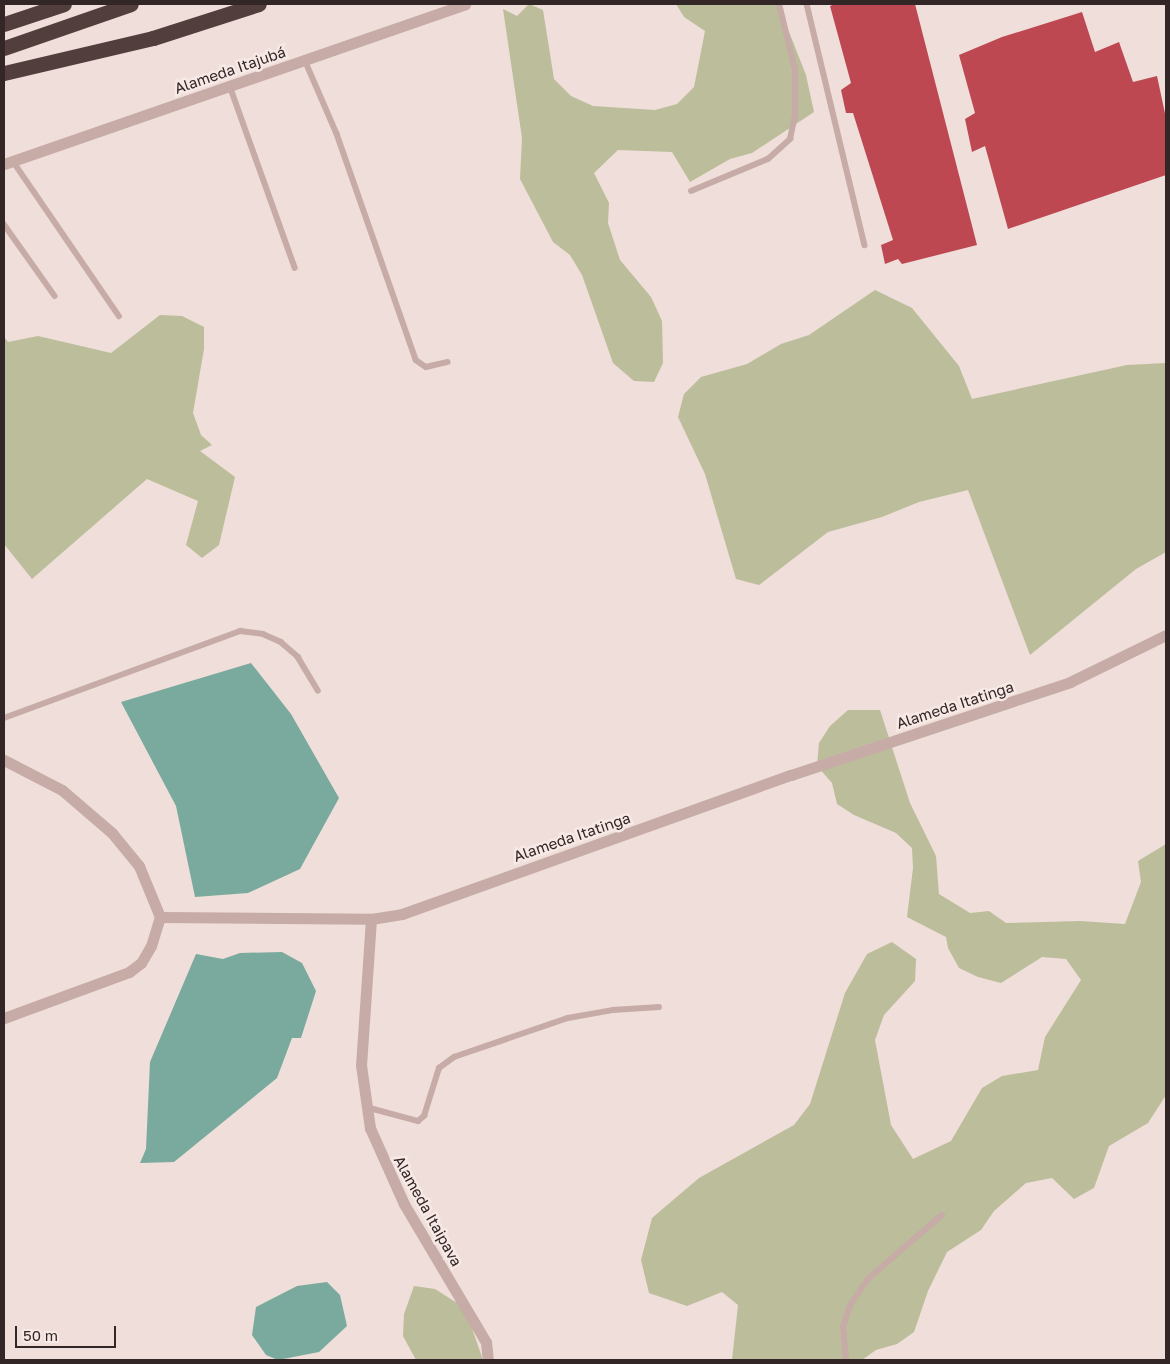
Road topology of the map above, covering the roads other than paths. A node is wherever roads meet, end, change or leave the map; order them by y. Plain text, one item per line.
1 (64, 4) edge
2 (131, 4) edge
3 (259, 4) edge
4 (465, 4) edge
5 (779, 4) edge
6 (807, 4) edge
7 (4, 24) edge
8 (4, 48) edge
9 (305, 60) junction
10 (4, 72) edge
11 (230, 86) junction
12 (8, 162) edge
13 (691, 191) dead end
14 (4, 224) edge
15 (865, 245) dead end
16 (295, 268) dead end
17 (55, 296) dead end
18 (119, 316) dead end
19 (447, 362) dead end
20 (1166, 635) edge
21 (318, 690) dead end
22 (4, 718) edge
23 (4, 760) edge
24 (160, 917) junction
25 (372, 919) junction
26 (659, 1007) dead end
27 (4, 1018) edge
28 (366, 1107) junction
29 (942, 1215) dead end
30 (488, 1360) edge
31 (846, 1360) edge

1 - 7 highway
2 - 8 highway
3 - 10 highway
4 - 9 street, Alameda Itajubá
5 - 13 lane
6 - 15 lane
9 - 11 street, Alameda Itajubá
9 - 19 lane
11 - 12 street, Alameda Itajubá
11 - 16 lane
12 - 18 lane
14 - 17 lane
20 - 25 street, Alameda Itatinga
21 - 22 lane
23 - 24 street
24 - 25 street, Alameda Itatinga
24 - 27 street
25 - 28 street, Alameda Itaipava
26 - 28 lane
28 - 30 street, Alameda Itaipava
29 - 31 lane

